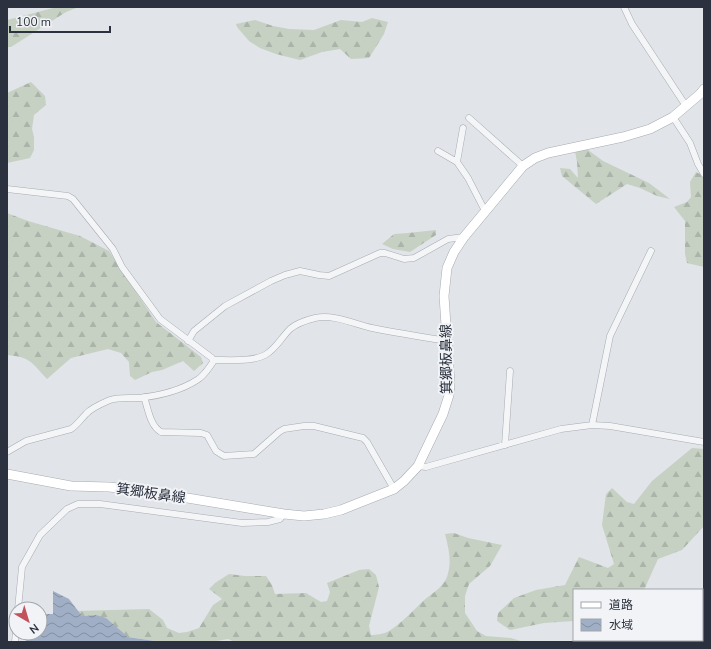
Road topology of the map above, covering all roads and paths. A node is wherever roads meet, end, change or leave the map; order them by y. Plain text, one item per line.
1 (624, 7) edge
2 (704, 89) edge
3 (686, 106) junction
4 (673, 116) junction
5 (469, 118) dead end
6 (463, 128) dead end
7 (438, 151) dead end
8 (457, 162) junction
9 (523, 166) junction
10 (704, 174) edge
11 (7, 189) edge
12 (485, 211) junction
13 (464, 237) junction
14 (651, 251) dead end
15 (188, 341) junction
16 (448, 341) junction
17 (213, 360) junction
18 (510, 370) dead end
19 (144, 397) junction
20 (592, 425) junction
21 (703, 441) edge
22 (505, 445) junction
23 (7, 452) edge
24 (418, 466) junction
25 (7, 474) edge
26 (394, 488) junction
27 (284, 514) junction
28 (19, 601) edge

1 - 3 street
2 - 3 main road, 箕郷板鼻線
3 - 4 main road, 箕郷板鼻線
4 - 9 main road, 箕郷板鼻線
4 - 10 street
5 - 9 street
6 - 8 street
7 - 8 street
8 - 12 street
9 - 12 main road, 箕郷板鼻線
11 - 15 street
12 - 13 main road, 箕郷板鼻線
13 - 15 street
13 - 16 main road, 箕郷板鼻線
14 - 20 street
15 - 17 street
16 - 17 street
16 - 24 main road, 箕郷板鼻線
17 - 19 street
18 - 22 street
19 - 23 street
19 - 26 street
20 - 21 street
20 - 22 street
22 - 24 street
24 - 26 main road, 箕郷板鼻線
25 - 27 main road, 箕郷板鼻線
26 - 27 main road, 箕郷板鼻線
27 - 28 street

